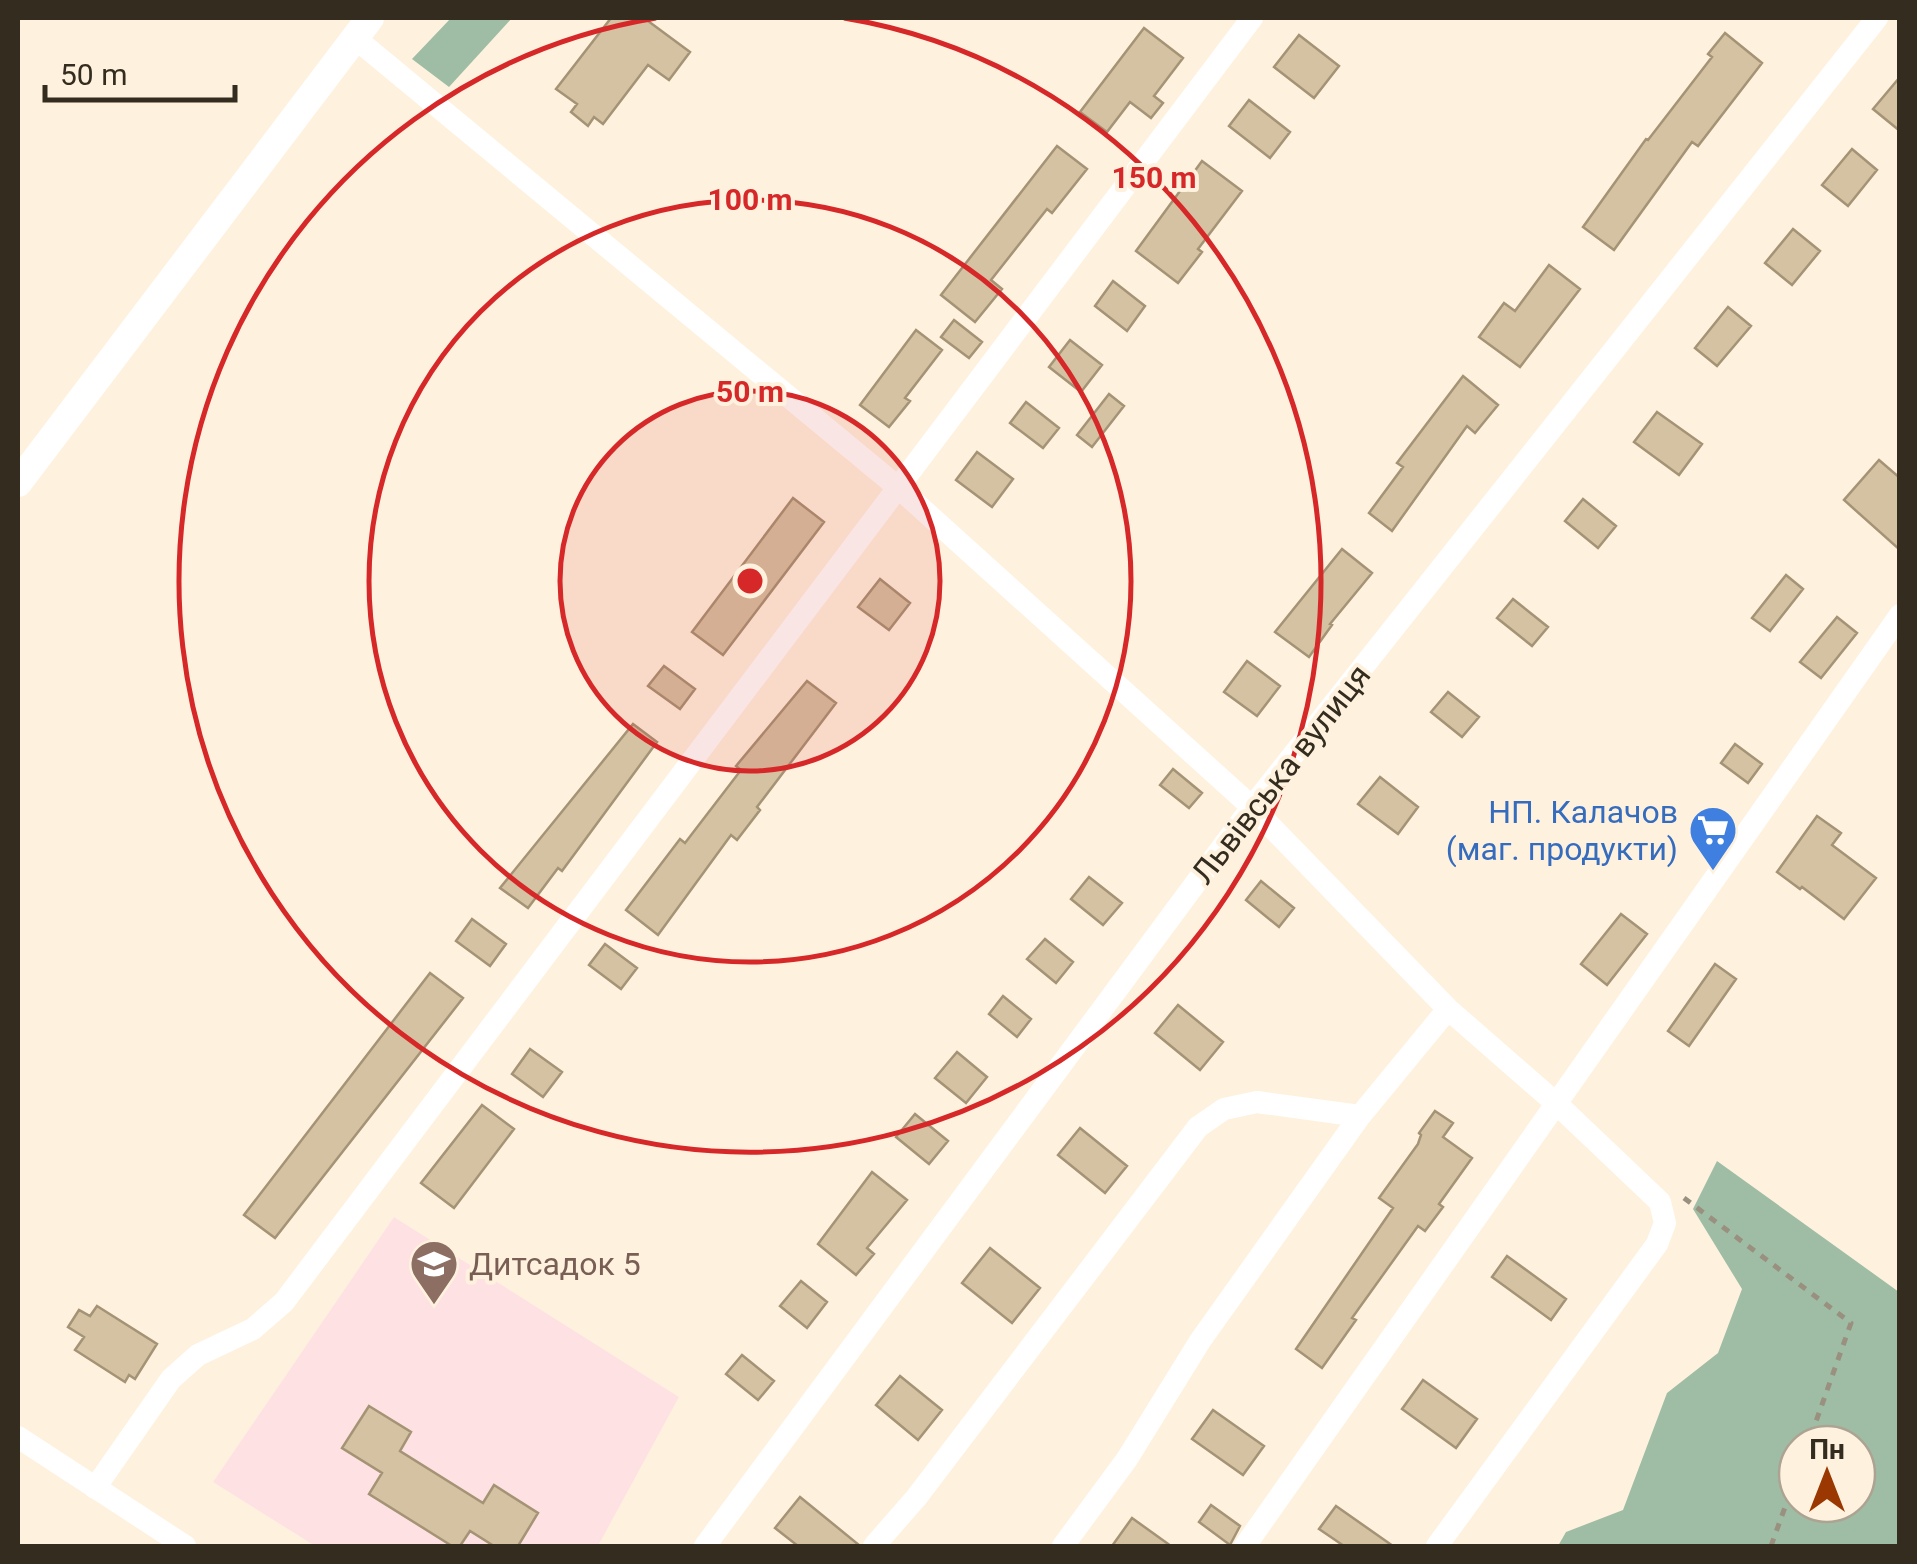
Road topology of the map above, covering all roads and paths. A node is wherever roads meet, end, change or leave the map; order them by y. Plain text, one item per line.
1 (1252, 18) edge
2 (1877, 18) edge
3 (363, 28) edge
4 (18, 482) edge
5 (900, 489) junction
6 (1900, 615) edge
7 (1252, 807) junction
8 (1448, 1009) junction
9 (1558, 1105) junction
10 (1360, 1116) junction
11 (1682, 1197) dead end
12 (1815, 1424) edge
13 (18, 1437) edge
14 (95, 1488) junction
15 (184, 1546) edge
16 (705, 1546) edge
17 (874, 1546) edge
18 (1063, 1546) edge
19 (1245, 1546) edge
20 (1438, 1546) edge

1 - 5 street
2 - 7 street, Львівська вулиця
3 - 4 street
3 - 5 street
5 - 7 street
5 - 14 street
6 - 9 street
7 - 8 street
7 - 16 street, Львівська вулиця
8 - 9 street
8 - 10 street
9 - 19 street
9 - 20 street
10 - 17 street
10 - 18 street
11 - 12 path
13 - 14 street
14 - 15 street

